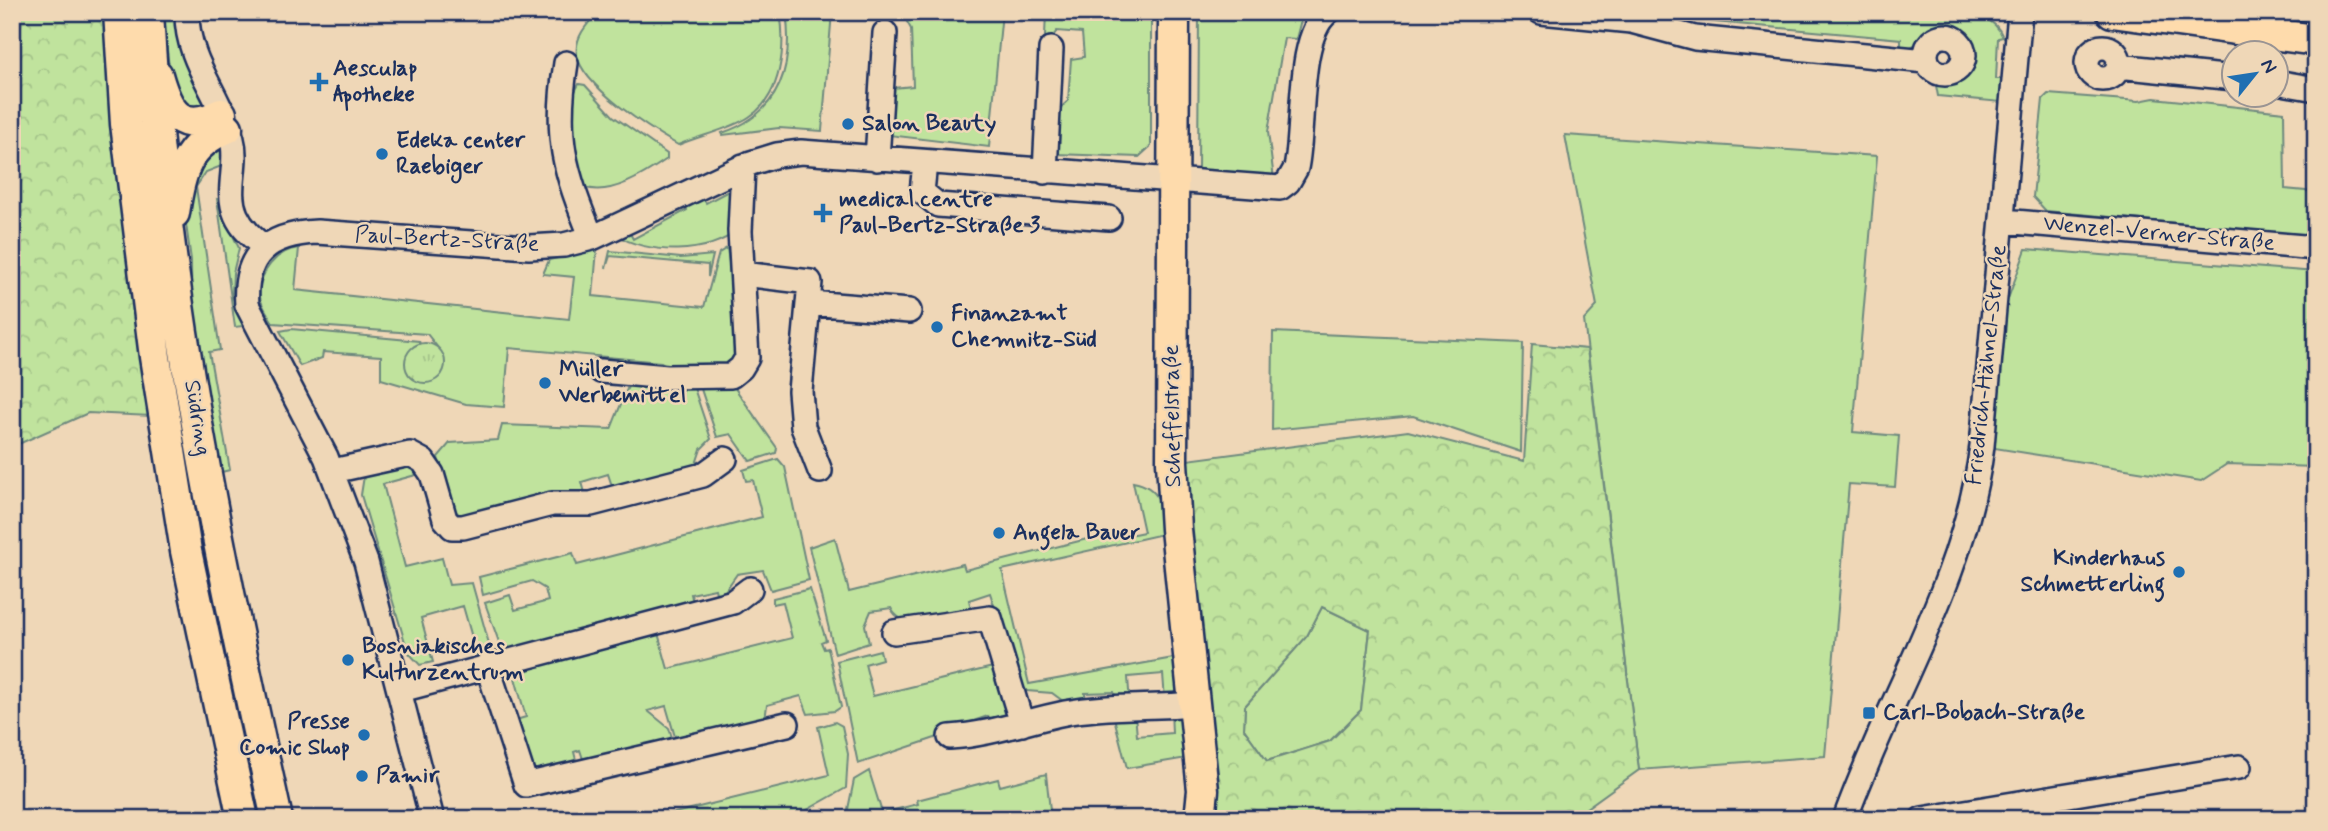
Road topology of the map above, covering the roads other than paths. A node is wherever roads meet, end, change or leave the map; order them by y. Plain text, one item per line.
1 (119, 12) edge
2 (148, 12) edge
3 (187, 12) edge
4 (1174, 12) edge
5 (1328, 12) edge
6 (1541, 12) edge
7 (2020, 12) edge
8 (2112, 12) edge
9 (885, 33) dead end
10 (2316, 40) edge
11 (150, 48) junction
12 (1051, 50) dead end
13 (1926, 61) dead end
14 (566, 62) dead end
15 (2118, 66) dead end
16 (2220, 77) edge
17 (2290, 84) edge
18 (2316, 89) edge
19 (224, 121) junction
20 (877, 159) junction
21 (925, 163) junction
22 (743, 166) junction
23 (1045, 172) junction
24 (1174, 182) junction
25 (1110, 218) dead end
26 (2003, 221) junction
27 (592, 238) junction
28 (171, 244) junction
29 (264, 247) junction
30 (2316, 248) edge
31 (743, 274) junction
32 (809, 303) junction
33 (909, 311) dead end
34 (601, 372) dead end
35 (725, 459) dead end
36 (332, 471) junction
37 (820, 471) dead end
38 (750, 589) dead end
39 (894, 632) dead end
40 (487, 665) junction
41 (401, 690) junction
42 (1194, 704) junction
43 (788, 724) dead end
44 (1023, 724) junction
45 (950, 737) dead end
46 (2239, 767) dead end
47 (243, 819) edge
48 (277, 819) edge
49 (432, 819) edge
50 (1200, 819) edge
51 (1845, 819) edge
52 (1922, 819) edge

1 - 47 main road, Südring
2 - 11 main road, Südring
3 - 19 street
4 - 24 main road, Scheffelstraße
5 - 24 street
6 - 13 street
7 - 26 street, Friedrich-Hähnel-Straße
8 - 10 main road
9 - 20 street
11 - 19 main road
11 - 28 main road, Südring
12 - 23 street
14 - 27 street
15 - 16 street
17 - 18 street
19 - 28 main road
19 - 29 street
20 - 21 street, Paul-Bertz-Straße
20 - 22 street, Paul-Bertz-Straße
21 - 23 street, Paul-Bertz-Straße
21 - 25 street
22 - 27 street, Paul-Bertz-Straße
22 - 31 street
23 - 24 street, Paul-Bertz-Straße
24 - 42 main road, Scheffelstraße
26 - 30 street, Wenzel-Verner-Straße
26 - 51 street, Friedrich-Hähnel-Straße
27 - 29 street, Paul-Bertz-Straße
28 - 48 main road, Südring
29 - 36 street
31 - 32 street
31 - 34 street
32 - 33 street
32 - 37 street
35 - 36 street
36 - 41 street
38 - 40 street
39 - 44 street
40 - 41 street
40 - 43 street
41 - 49 street
42 - 44 street
42 - 50 main road, Scheffelstraße
44 - 45 street
46 - 52 street

